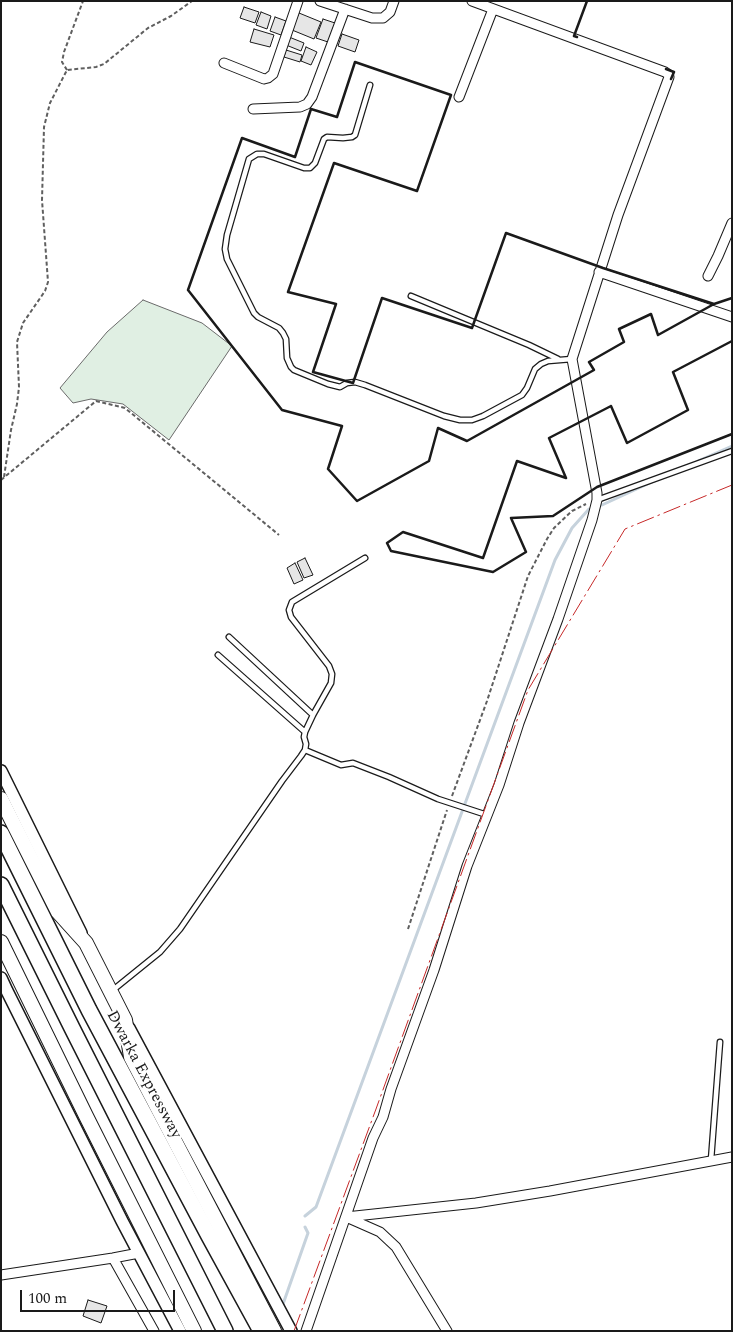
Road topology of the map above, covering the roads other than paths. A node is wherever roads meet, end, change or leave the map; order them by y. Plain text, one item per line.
1 (298, 1) edge
2 (320, 1) edge
3 (394, 1) edge
4 (472, 1) edge
5 (493, 9) junction
6 (345, 10) junction
7 (224, 63) dead end
8 (370, 85) dead end
9 (459, 97) dead end
10 (253, 109) dead end
11 (732, 223) edge
12 (599, 272) junction
13 (708, 276) dead end
14 (411, 296) dead end
15 (732, 317) edge
16 (572, 359) junction
17 (560, 360) junction
18 (732, 451) edge
19 (598, 500) junction
20 (365, 558) dead end
21 (228, 637) dead end
22 (218, 655) dead end
23 (313, 715) junction
24 (305, 732) junction
25 (305, 750) junction
26 (1, 770) edge
27 (1, 799) edge
28 (487, 814) junction
29 (1, 833) edge
30 (1, 885) edge
31 (1, 942) edge
32 (86, 943) junction
33 (1, 978) edge
34 (110, 993) junction
35 (125, 1020) junction
36 (720, 1042) dead end
37 (732, 1157) edge
38 (711, 1160) junction
39 (346, 1217) junction
40 (138, 1252) junction
41 (113, 1258) junction
42 (1, 1275) edge
43 (154, 1331) edge
44 (180, 1331) edge
45 (194, 1331) edge
46 (225, 1331) edge
47 (261, 1331) edge
48 (274, 1331) edge
49 (291, 1331) edge
50 (306, 1331) edge
51 (448, 1331) edge

1 - 7 street
2 - 6 street
3 - 6 street
4 - 5 street
5 - 9 street
5 - 12 street
6 - 10 street
8 - 17 lane
11 - 13 street
12 - 15 street
12 - 16 street
14 - 17 lane
16 - 17 lane
16 - 19 street
18 - 19 lane
19 - 28 street
20 - 23 lane
21 - 23 lane
22 - 24 lane
23 - 24 lane
24 - 25 lane
25 - 28 lane
25 - 34 lane
26 - 32 street
27 - 32 main road
28 - 39 street
29 - 47 highway, Dwarka Expressway
30 - 46 highway
31 - 45 main road
32 - 34 main road
33 - 40 street
34 - 35 main road
35 - 48 main road
35 - 49 street
36 - 38 lane
37 - 38 street
38 - 39 street
39 - 50 street
39 - 51 street
40 - 41 street
40 - 44 street
41 - 42 street
41 - 43 street

